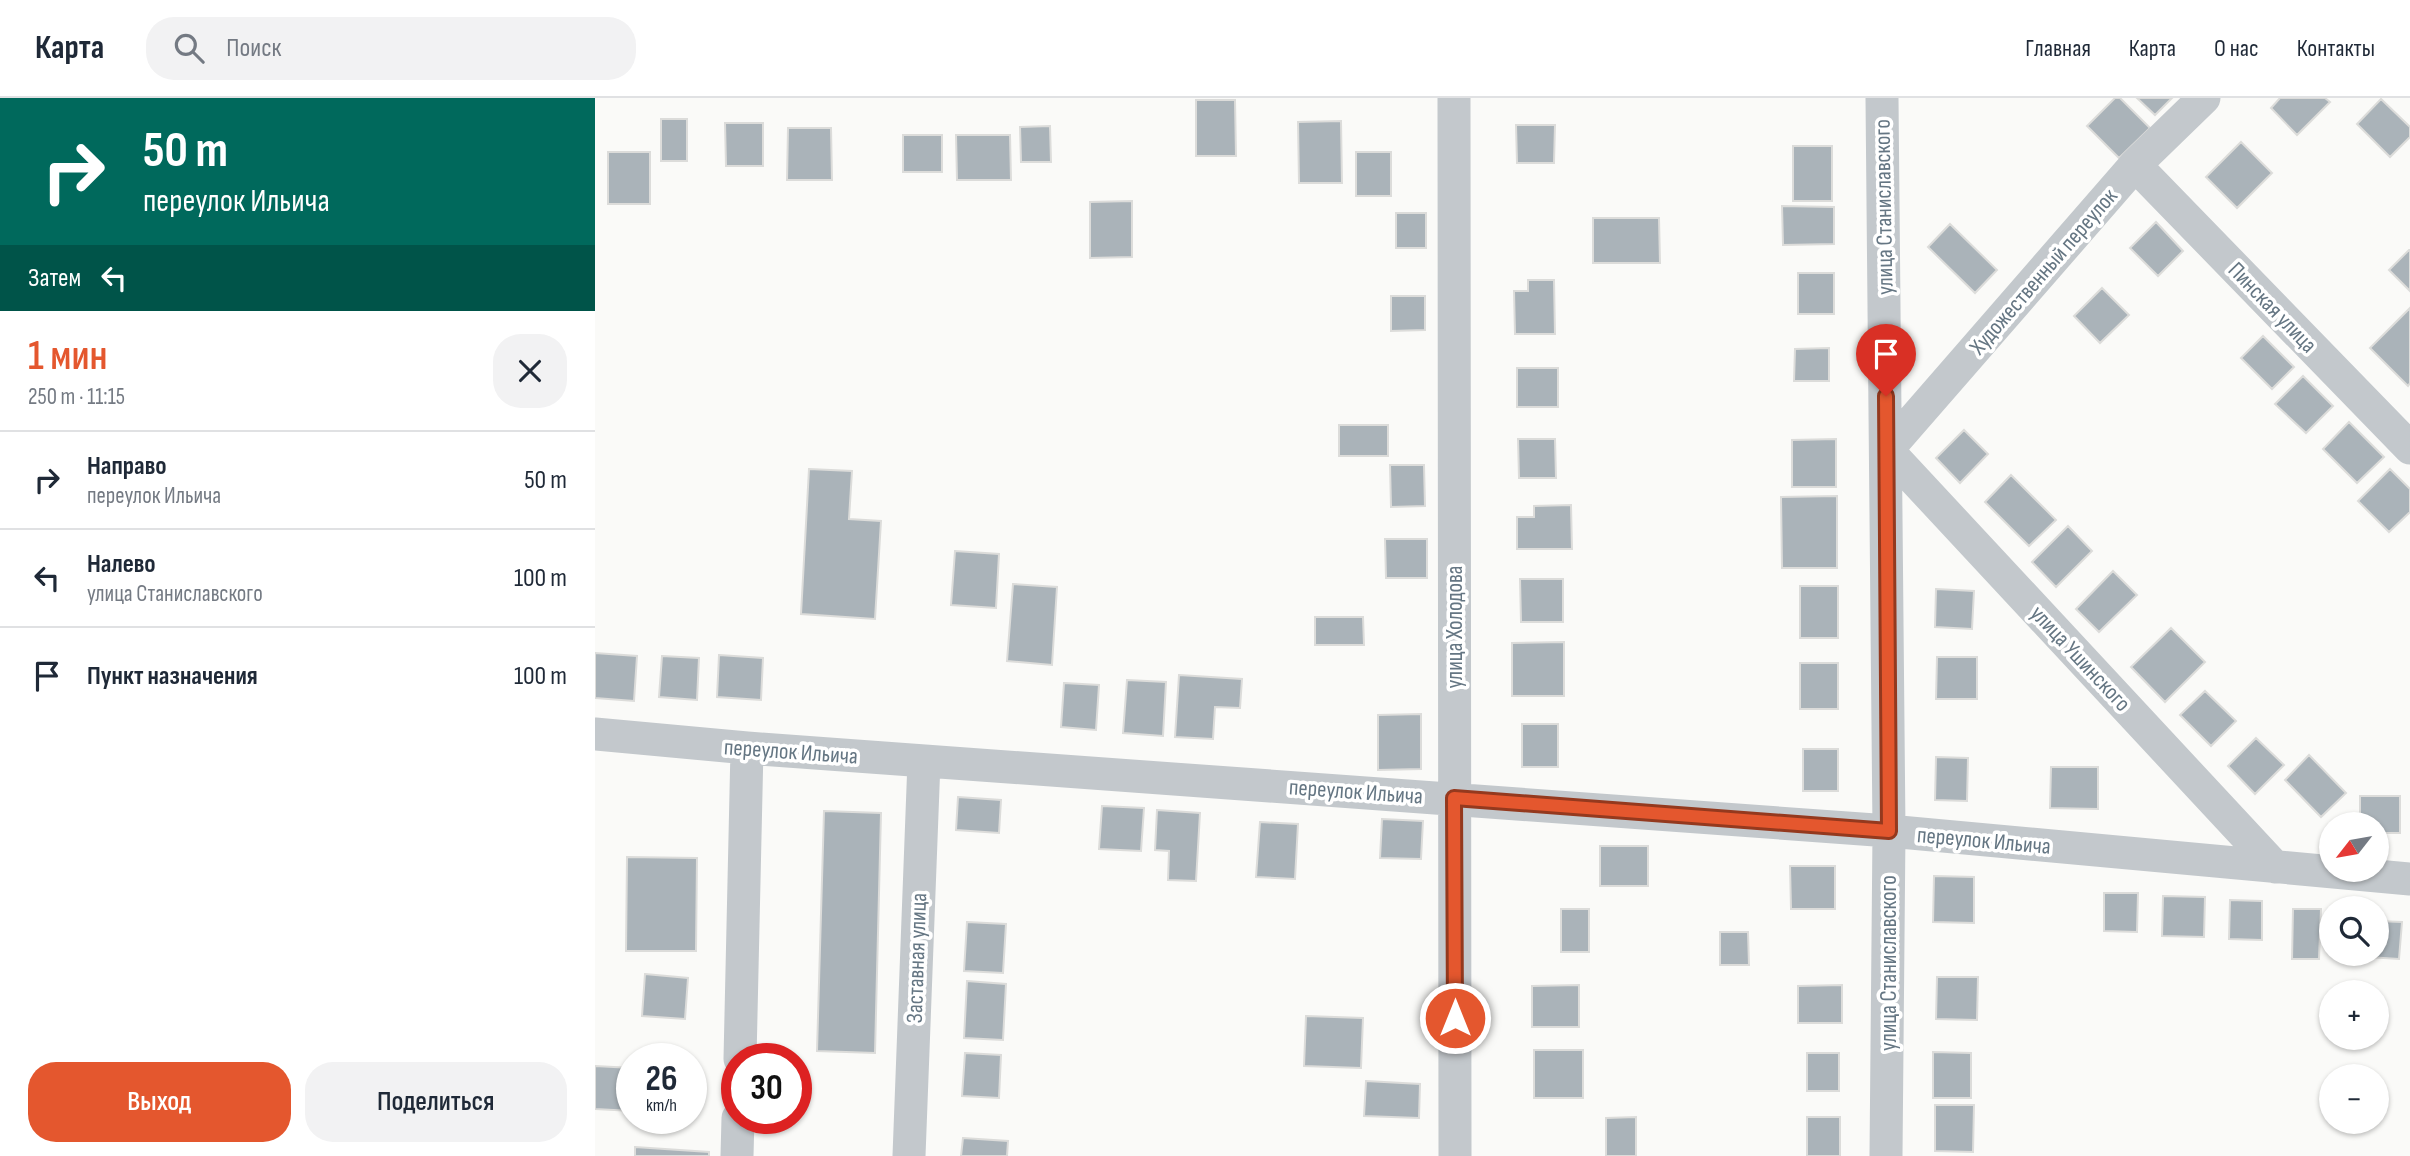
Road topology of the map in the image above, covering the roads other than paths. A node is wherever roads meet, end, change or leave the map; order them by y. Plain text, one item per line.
1 (1454, 98) edge
2 (1882, 98) edge
3 (2204, 98) edge
4 (2136, 165) junction
5 (2410, 448) edge
6 (1887, 450) junction
7 (595, 734) edge
8 (747, 748) junction
9 (924, 761) junction
10 (1454, 798) junction
11 (1889, 831) junction
12 (2275, 867) junction
13 (2410, 879) edge
14 (740, 1043) edge
15 (738, 1134) edge
16 (737, 1156) edge
17 (909, 1156) edge
18 (1455, 1156) edge
19 (1886, 1156) edge

1 - 10 street, улица Холодова
2 - 6 street, улица Станиславского
3 - 4 street, Художественный переулок
4 - 5 street, Пинская улица
4 - 6 street, Художественный переулок
6 - 11 street, улица Станиславского
6 - 12 street, улица Ушинского
7 - 8 street, переулок Ильича
8 - 9 street, переулок Ильича
8 - 14 street
9 - 10 street, переулок Ильича
9 - 17 street, Заставная улица
10 - 11 street, переулок Ильича
10 - 18 street, улица Холодова
11 - 12 street, переулок Ильича
11 - 19 street, улица Станиславского
12 - 13 street, переулок Ильича
15 - 16 street

